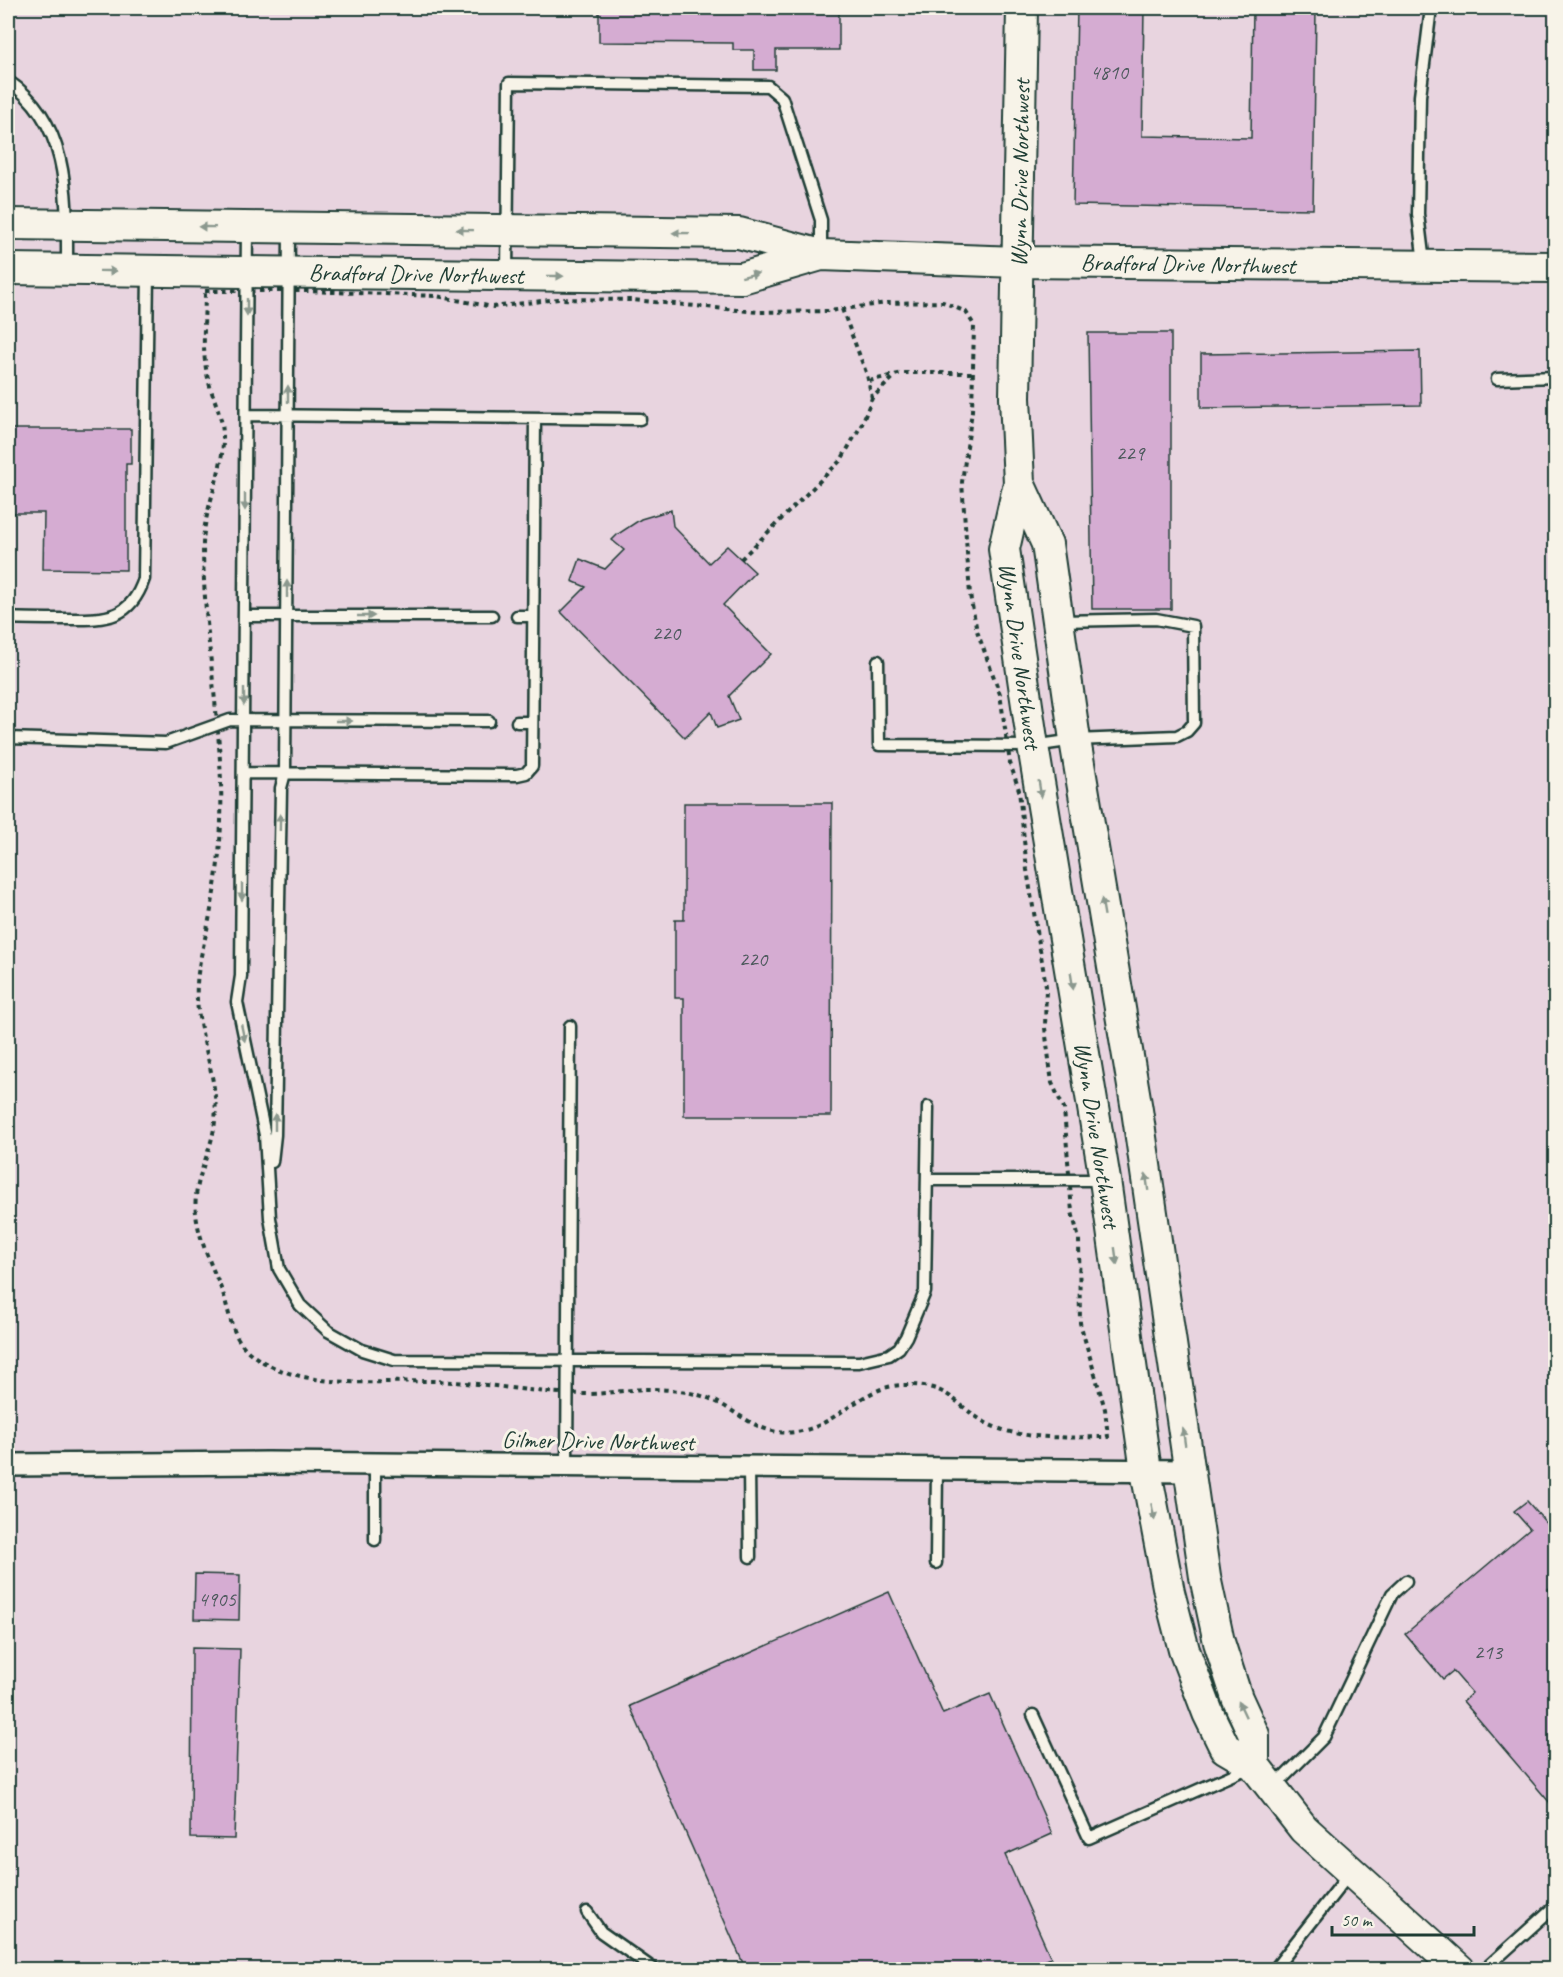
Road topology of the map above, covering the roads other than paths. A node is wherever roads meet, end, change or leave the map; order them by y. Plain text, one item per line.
1 (1022, 8) edge
2 (1431, 8) edge
3 (8, 81) edge
4 (8, 224) edge
5 (67, 225) junction
6 (248, 228) junction
7 (290, 228) junction
8 (508, 230) junction
9 (821, 255) junction
10 (1018, 262) junction
11 (1424, 266) junction
12 (1556, 267) edge
13 (8, 269) edge
14 (67, 270) junction
15 (148, 272) junction
16 (507, 275) junction
17 (247, 282) junction
18 (289, 282) junction
19 (1556, 377) edge
20 (1497, 379) dead end
21 (246, 415) junction
22 (288, 416) junction
23 (535, 418) junction
24 (640, 419) dead end
25 (1019, 483) junction
26 (244, 616) junction
27 (286, 616) junction
28 (492, 616) dead end
29 (517, 616) dead end
30 (533, 616) junction
31 (8, 618) edge
32 (1058, 621) junction
33 (878, 661) dead end
34 (244, 720) junction
35 (286, 720) junction
36 (489, 721) dead end
37 (517, 722) dead end
38 (532, 722) junction
39 (8, 738) edge
40 (1075, 740) junction
41 (1021, 746) junction
42 (243, 773) junction
43 (285, 773) junction
44 (570, 1026) dead end
45 (928, 1107) dead end
46 (269, 1180) junction
47 (928, 1180) junction
48 (1105, 1180) junction
49 (568, 1361) junction
50 (375, 1464) junction
51 (8, 1465) edge
52 (567, 1466) junction
53 (749, 1468) junction
54 (937, 1469) junction
55 (1146, 1471) junction
56 (1189, 1472) junction
57 (375, 1540) dead end
58 (750, 1557) dead end
59 (936, 1563) dead end
60 (1406, 1581) dead end
61 (1033, 1715) dead end
62 (1262, 1775) junction
63 (1351, 1872) junction
64 (1556, 1905) edge
65 (587, 1912) dead end
66 (655, 1970) edge
67 (1274, 1970) edge
68 (1460, 1970) edge
69 (1484, 1970) edge

1 - 10 street, Wynn Drive Northwest
2 - 11 lane
3 - 5 lane
4 - 5 street, Bradford Drive Northwest
6 -> 5 street, Bradford Drive Northwest
5 - 14 lane
6 - 7 street, Bradford Drive Northwest
6 - 17 lane
8 -> 7 street, Bradford Drive Northwest
7 - 18 lane
9 -> 8 street, Bradford Drive Northwest
8 - 9 lane
8 - 16 lane
9 - 10 street, Bradford Drive Northwest
16 -> 9 street, Bradford Drive Northwest
10 - 11 street, Bradford Drive Northwest
10 - 25 street, Wynn Drive Northwest
11 - 12 street, Bradford Drive Northwest
13 - 14 street, Bradford Drive Northwest
14 -> 15 street, Bradford Drive Northwest
15 - 17 street, Bradford Drive Northwest
15 - 31 lane
16 - 18 street, Bradford Drive Northwest
17 - 18 street, Bradford Drive Northwest
17 -> 21 lane
22 -> 18 lane
19 - 20 lane
21 - 22 lane
21 -> 26 lane
22 - 23 lane
27 -> 22 lane
23 - 24 lane
23 - 30 lane
25 - 32 street, Wynn Drive Northwest
25 - 41 street, Wynn Drive Northwest
26 - 27 lane
26 -> 34 lane
27 -> 28 lane
27 - 35 lane
29 - 30 lane
30 - 38 lane
32 - 40 street, Wynn Drive Northwest
32 - 40 lane
33 - 41 lane
34 - 35 lane
34 - 39 lane
34 - 42 lane
35 -> 36 lane
35 - 43 lane
37 - 38 lane
38 - 43 lane
40 - 41 lane
56 -> 40 street, Wynn Drive Northwest
41 -> 48 street, Wynn Drive Northwest
42 - 43 lane
42 -> 46 lane
46 -> 43 lane
44 - 49 lane
45 - 47 lane
46 - 49 lane
47 - 48 lane
47 - 49 lane
48 -> 55 street, Wynn Drive Northwest
49 - 52 lane
50 - 51 street, Gilmer Drive Northwest
50 - 52 street, Gilmer Drive Northwest
50 - 57 lane
52 - 53 street, Gilmer Drive Northwest
53 - 54 street, Gilmer Drive Northwest
53 - 58 lane
54 - 55 street, Gilmer Drive Northwest
54 - 59 lane
55 - 56 street, Gilmer Drive Northwest
55 -> 62 street, Wynn Drive Northwest
62 -> 56 street, Wynn Drive Northwest
60 - 62 lane
61 - 62 lane
62 - 63 street, Wynn Drive Northwest
63 - 67 lane
63 - 68 street, Wynn Drive Northwest
64 - 69 lane
65 - 66 lane

